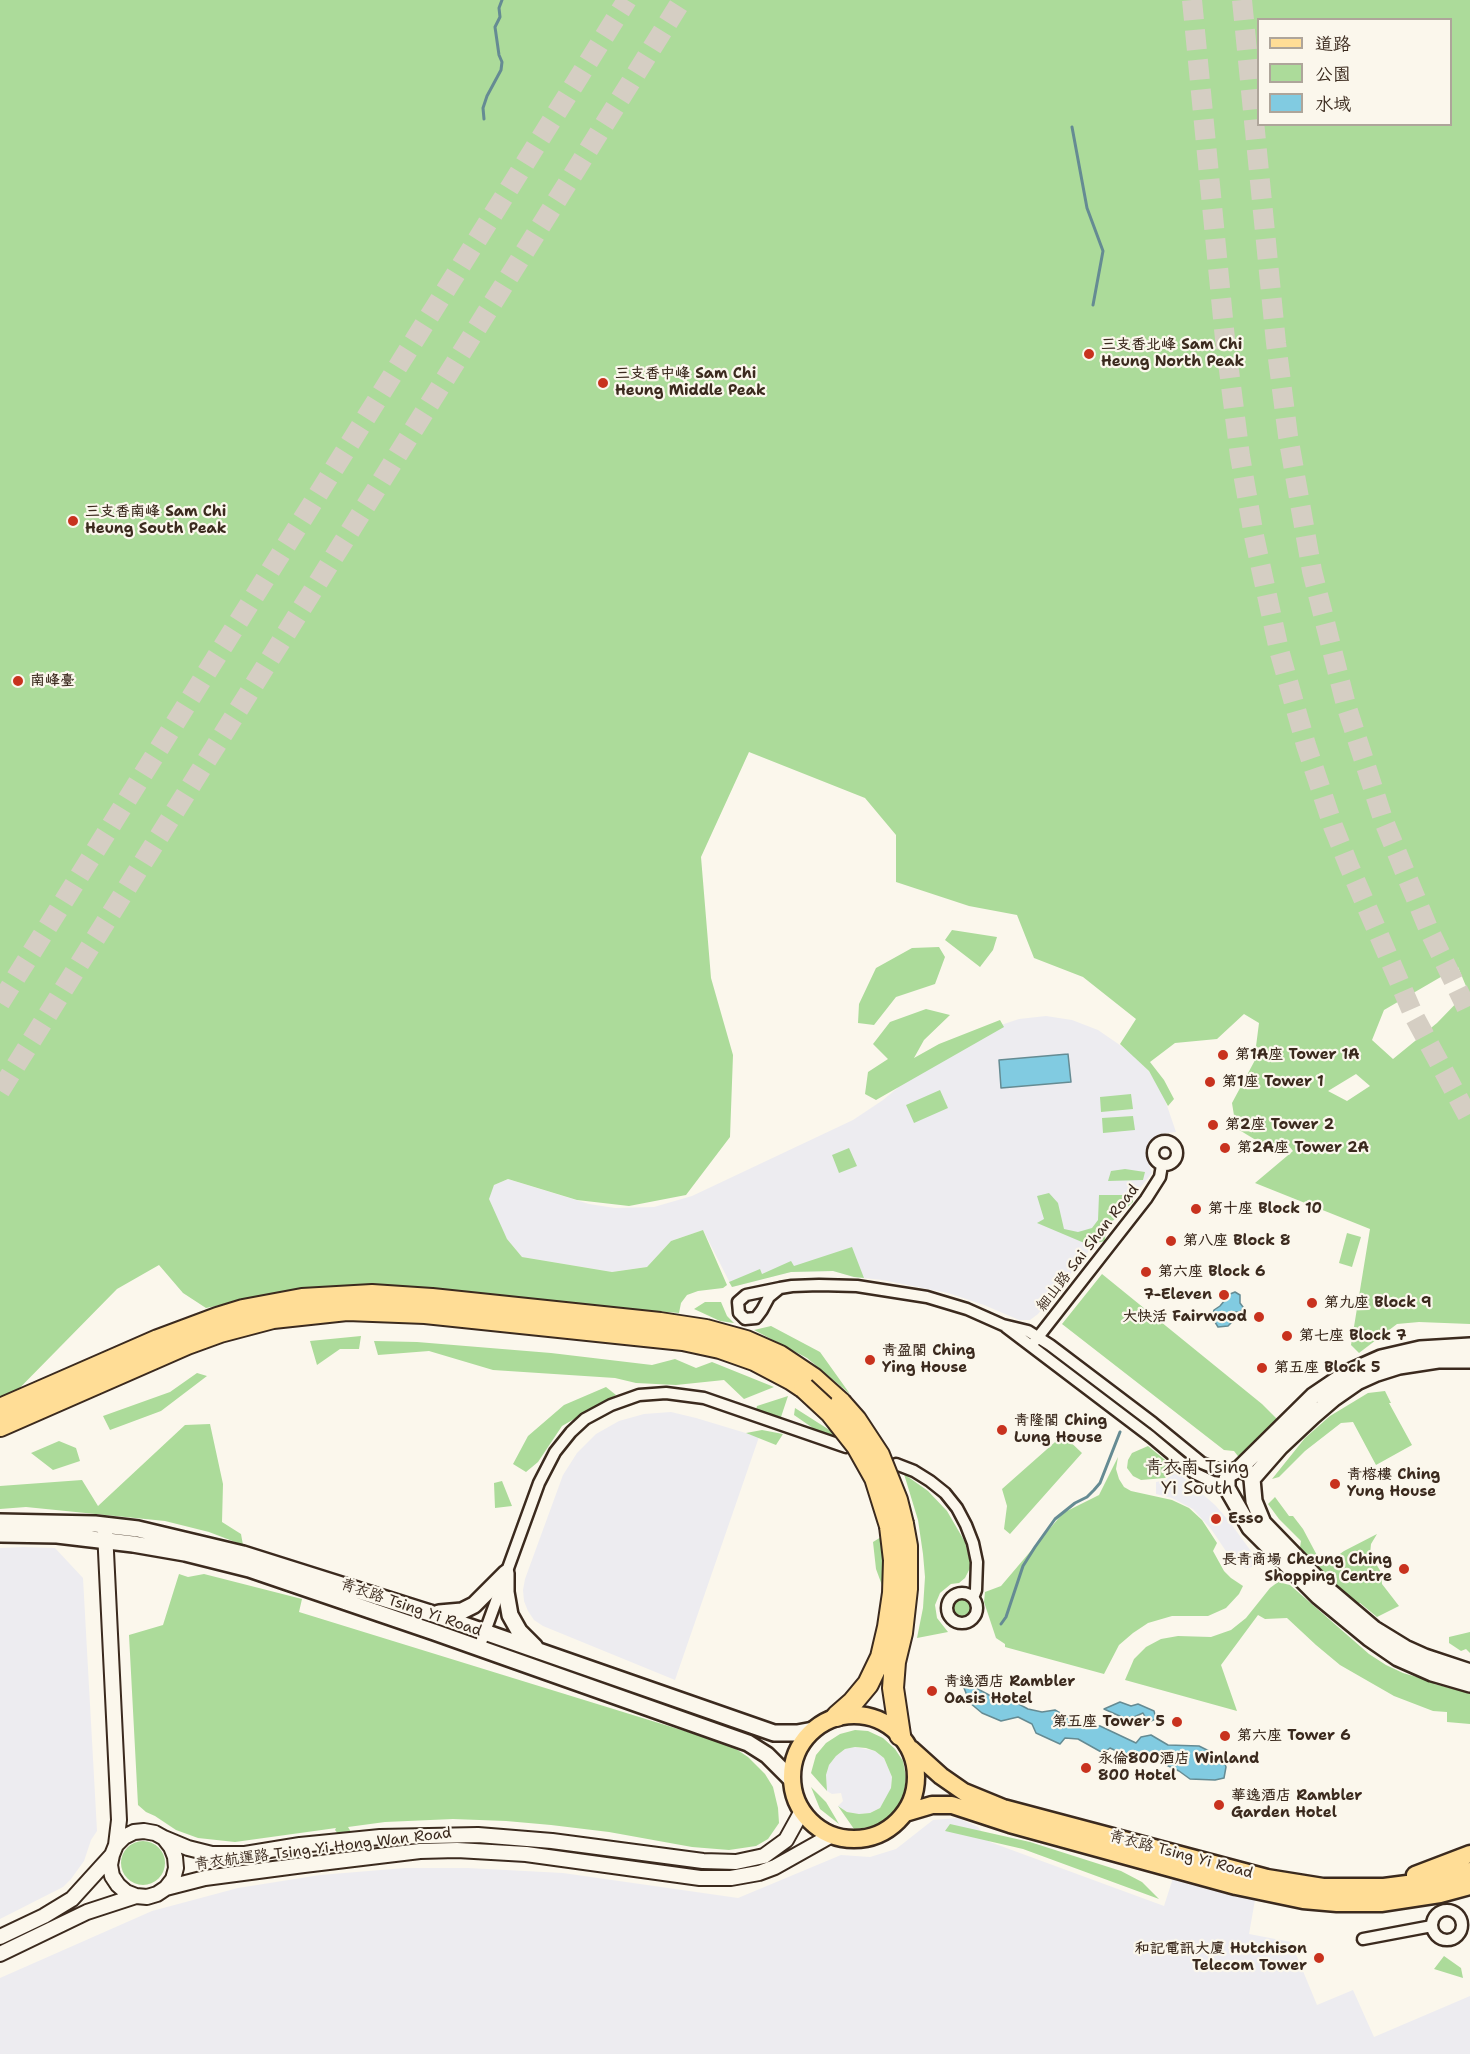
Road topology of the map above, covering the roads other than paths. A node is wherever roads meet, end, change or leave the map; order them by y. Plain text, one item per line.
1 (1162, 1165) dead end
2 (780, 1288) dead end
3 (1003, 1325) junction
4 (1038, 1336) junction
5 (1031, 1346) junction
6 (1470, 1346) edge
7 (1470, 1360) edge
8 (78, 1384) junction
9 (0, 1409) edge
10 (0, 1426) edge
11 (846, 1447) dead end
12 (896, 1464) dead end
13 (1232, 1479) junction
14 (1252, 1483) junction
15 (0, 1522) edge
16 (897, 1525) junction
17 (105, 1533) junction
18 (0, 1534) edge
19 (506, 1573) junction
20 (973, 1598) dead end
21 (430, 1613) junction
22 (486, 1633) junction
23 (480, 1648) junction
24 (543, 1654) junction
25 (1470, 1672) edge
26 (1470, 1684) edge
27 (837, 1716) junction
28 (813, 1730) junction
29 (906, 1742) junction
30 (792, 1780) junction
31 (802, 1811) junction
32 (904, 1813) junction
33 (119, 1820) junction
34 (134, 1832) junction
35 (832, 1835) junction
36 (164, 1838) junction
37 (114, 1850) junction
38 (1470, 1854) edge
39 (1181, 1863) junction
40 (1470, 1871) edge
41 (1368, 1887) junction
42 (1470, 1887) edge
43 (166, 1888) junction
44 (136, 1896) junction
45 (1466, 1924) edge
46 (1432, 1926) junction
47 (0, 1937) edge
48 (1363, 1939) dead end
49 (0, 1954) edge

1 - 4 street, 細山路 Sai Shan Road
2 - 3 street
3 - 4 street
3 - 5 street
4 - 5 street, 細山路 Sai Shan Road
4 - 13 street
5 - 13 street
6 - 13 main road
7 - 14 main road
8 - 9 highway
8 - 10 highway
8 - 16 highway, bridge
8 - 16 highway, bridge
11 - 19 street
12 - 20 street
13 - 14 main road
13 - 14 main road
13 - 26 main road
14 - 25 main road
15 - 17 main road, 青衣路 Tsing Yi Road
16 - 27 highway
16 - 29 highway
17 - 18 main road, 青衣路 Tsing Yi Road
17 - 21 main road, 青衣路 Tsing Yi Road
17 - 23 main road, 青衣路 Tsing Yi Road
17 - 33 street
19 - 21 main road
19 - 22 street
19 - 24 main road
21 - 22 main road, 青衣路 Tsing Yi Road
22 - 23 street
22 - 24 main road, 青衣路 Tsing Yi Road
23 - 30 main road, 青衣路 Tsing Yi Road
24 - 28 main road, 青衣路 Tsing Yi Road
27 - 28 main road, 青衣路 Tsing Yi Road
27 - 29 main road, 青衣路 Tsing Yi Road
28 - 30 main road, 青衣路 Tsing Yi Road
29 - 32 main road, 青衣路 Tsing Yi Road
29 - 39 main road, 青衣路 Tsing Yi Road
30 - 31 main road, 青衣路 Tsing Yi Road
31 - 35 main road
31 - 36 street, 青衣航運路 Tsing Yi Hong Wan Road
32 - 35 main road, 青衣路 Tsing Yi Road
32 - 39 main road, 青衣路 Tsing Yi Road
33 - 34 street
33 - 37 street
34 - 36 street
34 - 37 street
35 - 43 street, 青衣航運路 Tsing Yi Hong Wan Road
36 - 43 street
37 - 44 street
37 - 47 street
38 - 41 main road
39 - 41 main road, 青衣路 Tsing Yi Road
39 - 42 main road, 青衣路 Tsing Yi Road
40 - 41 main road, 青衣路 Tsing Yi Road
43 - 44 street
44 - 49 street
45 - 46 street
45 - 46 street
46 - 48 street

